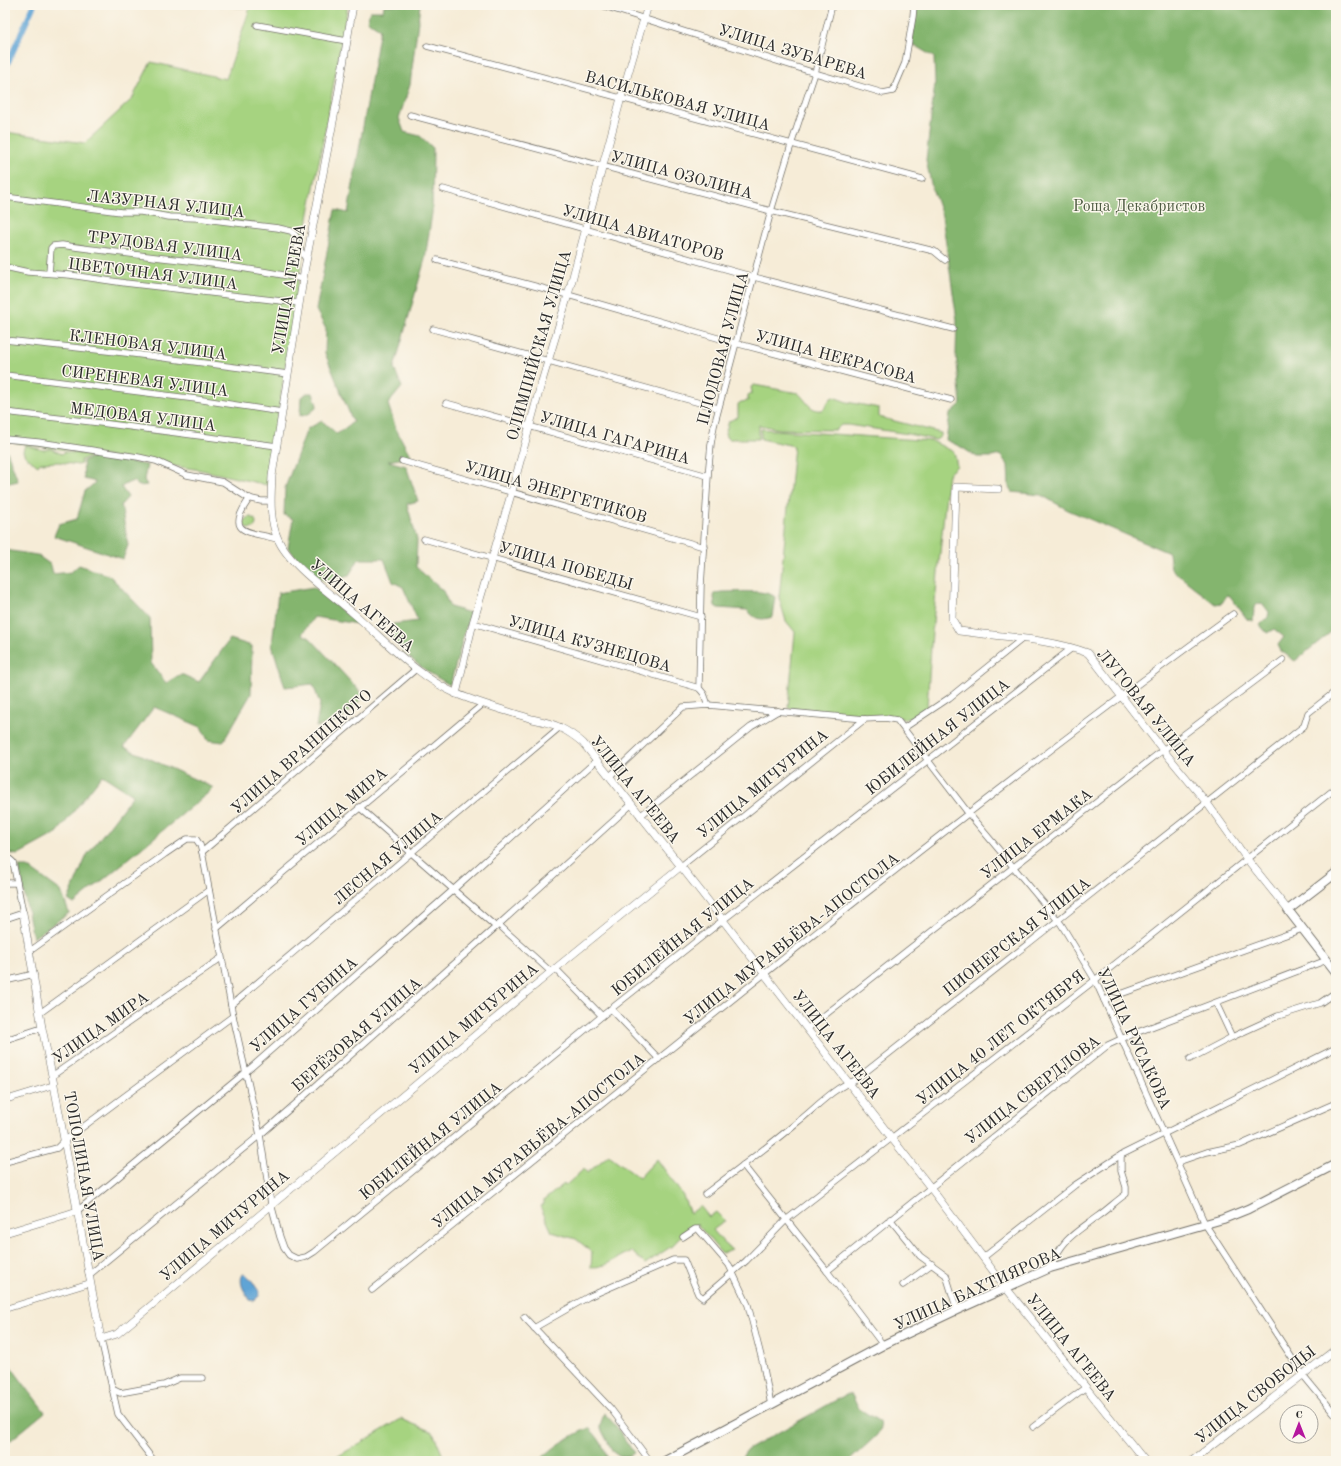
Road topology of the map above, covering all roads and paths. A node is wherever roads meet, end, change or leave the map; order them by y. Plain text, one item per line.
1 (353, 5) edge
2 (601, 5) edge
3 (648, 5) edge
4 (830, 5) edge
5 (914, 5) edge
6 (644, 18) junction
7 (257, 25) dead end
8 (347, 41) junction
9 (427, 46) dead end
10 (815, 73) junction
11 (621, 98) junction
12 (410, 116) dead end
13 (791, 145) junction
14 (603, 166) junction
15 (922, 180) dead end
16 (443, 189) dead end
17 (5, 197) edge
18 (771, 211) junction
19 (586, 230) junction
20 (306, 259) junction
21 (437, 260) dead end
22 (945, 260) dead end
23 (5, 267) edge
24 (49, 273) junction
25 (754, 277) junction
26 (303, 279) junction
27 (568, 295) junction
28 (299, 303) junction
29 (433, 329) dead end
30 (953, 330) dead end
31 (5, 340) edge
32 (735, 343) junction
33 (548, 362) junction
34 (288, 374) junction
35 (5, 375) edge
36 (951, 400) dead end
37 (446, 402) dead end
38 (718, 408) junction
39 (5, 412) edge
40 (282, 412) junction
41 (530, 426) junction
42 (5, 440) edge
43 (277, 446) junction
44 (402, 461) dead end
45 (708, 476) junction
46 (998, 489) dead end
47 (512, 491) junction
48 (250, 498) junction
49 (271, 501) junction
50 (278, 539) junction
51 (424, 539) dead end
52 (704, 547) junction
53 (493, 558) junction
54 (1233, 614) dead end
55 (701, 617) junction
56 (473, 623) junction
57 (1022, 639) junction
58 (1072, 648) junction
59 (1283, 660) dead end
60 (416, 669) junction
61 (700, 688) junction
62 (1336, 691) edge
63 (456, 694) junction
64 (1121, 696) junction
65 (483, 704) junction
66 (708, 705) junction
67 (778, 711) junction
68 (865, 719) junction
69 (560, 727) junction
70 (904, 728) junction
71 (1163, 750) junction
72 (597, 760) junction
73 (928, 761) junction
74 (610, 776) junction
75 (1336, 788) edge
76 (1207, 803) junction
77 (632, 804) junction
78 (359, 807) junction
79 (969, 814) junction
80 (640, 816) junction
81 (202, 852) junction
82 (411, 854) junction
83 (5, 855) edge
84 (1247, 859) junction
85 (680, 867) junction
86 (1013, 867) junction
87 (1336, 873) edge
88 (5, 883) edge
89 (17, 883) junction
90 (208, 890) junction
91 (454, 890) junction
92 (1288, 910) junction
93 (23, 913) junction
94 (5, 919) edge
95 (723, 920) junction
96 (1058, 920) junction
97 (497, 926) junction
98 (216, 929) junction
99 (1302, 929) junction
100 (30, 951) junction
101 (221, 958) junction
102 (1327, 960) junction
103 (553, 970) junction
104 (1336, 972) edge
105 (34, 974) junction
106 (765, 974) junction
107 (1095, 980) junction
108 (5, 981) edge
109 (1336, 992) edge
110 (1104, 1000) junction
111 (1216, 1003) junction
112 (231, 1005) junction
113 (611, 1009) junction
114 (40, 1013) junction
115 (233, 1016) junction
116 (602, 1016) junction
117 (42, 1028) junction
118 (807, 1029) junction
119 (1232, 1037) junction
120 (1122, 1039) junction
121 (5, 1040) edge
122 (1336, 1048) edge
123 (659, 1059) junction
124 (1190, 1059) dead end
125 (246, 1072) junction
126 (52, 1076) junction
127 (848, 1082) junction
128 (54, 1085) junction
129 (5, 1100) edge
130 (1336, 1103) edge
131 (1164, 1133) junction
132 (260, 1136) junction
133 (892, 1137) junction
134 (64, 1141) junction
135 (1121, 1155) junction
136 (5, 1162) edge
137 (1178, 1162) junction
138 (1336, 1164) edge
139 (743, 1165) junction
140 (930, 1187) junction
141 (705, 1194) dead end
142 (271, 1204) junction
143 (77, 1211) junction
144 (890, 1219) junction
145 (786, 1220) junction
146 (1205, 1224) junction
147 (5, 1233) edge
148 (683, 1237) dead end
149 (984, 1257) junction
150 (932, 1264) junction
151 (1050, 1268) junction
152 (827, 1271) junction
153 (732, 1273) junction
154 (89, 1275) junction
155 (90, 1283) junction
156 (903, 1285) dead end
157 (1006, 1288) junction
158 (372, 1290) dead end
159 (5, 1309) edge
160 (956, 1310) junction
161 (524, 1317) dead end
162 (534, 1328) junction
163 (101, 1339) junction
164 (883, 1345) junction
165 (1336, 1349) edge
166 (1303, 1375) junction
167 (202, 1378) dead end
168 (1086, 1387) junction
169 (112, 1389) junction
170 (771, 1406) junction
171 (1336, 1415) edge
172 (1034, 1428) dead end
173 (154, 1461) edge
174 (650, 1461) edge
175 (665, 1461) edge
176 (1145, 1461) edge
177 (1192, 1461) edge

1 - 8 street, УЛИЦА АГЕЕВА
2 - 6 street, УЛИЦА ЗУБАРЕВА
3 - 6 street, ОЛИМПИЙСКАЯ УЛИЦА
4 - 10 street, ПЛОДОВАЯ УЛИЦА
5 - 10 street, УЛИЦА ЗУБАРЕВА
6 - 10 street, УЛИЦА ЗУБАРЕВА
6 - 11 street, ОЛИМПИЙСКАЯ УЛИЦА
7 - 8 street
8 - 20 street, УЛИЦА АГЕЕВА
9 - 11 street, ВАСИЛЬКОВАЯ УЛИЦА
10 - 13 street, ПЛОДОВАЯ УЛИЦА
11 - 13 street, ВАСИЛЬКОВАЯ УЛИЦА
11 - 14 street, ОЛИМПИЙСКАЯ УЛИЦА
12 - 14 street, УЛИЦА ОЗОЛИНА
13 - 15 street, ВАСИЛЬКОВАЯ УЛИЦА
13 - 18 street, ПЛОДОВАЯ УЛИЦА
14 - 18 street, УЛИЦА ОЗОЛИНА
14 - 19 street, ОЛИМПИЙСКАЯ УЛИЦА
16 - 19 street, УЛИЦА АВИАТОРОВ
17 - 20 street, ЛАЗУРНАЯ УЛИЦА
18 - 22 street, УЛИЦА ОЗОЛИНА
18 - 25 street, ПЛОДОВАЯ УЛИЦА
19 - 25 street, УЛИЦА АВИАТОРОВ
19 - 27 street, ОЛИМПИЙСКАЯ УЛИЦА
20 - 26 street, УЛИЦА АГЕЕВА
21 - 27 street, УЛИЦА НЕКРАСОВА
23 - 24 street, ЦВЕТОЧНАЯ УЛИЦА
24 - 26 street, ТРУДОВАЯ УЛИЦА
24 - 28 street, ЦВЕТОЧНАЯ УЛИЦА
25 - 30 street, УЛИЦА АВИАТОРОВ
25 - 32 street, ПЛОДОВАЯ УЛИЦА
26 - 28 street, УЛИЦА АГЕЕВА
27 - 32 street, УЛИЦА НЕКРАСОВА
27 - 33 street, ОЛИМПИЙСКАЯ УЛИЦА
28 - 34 street, УЛИЦА АГЕЕВА
29 - 33 street
31 - 34 street, КЛЕНОВАЯ УЛИЦА
32 - 36 street, УЛИЦА НЕКРАСОВА
32 - 38 street, ПЛОДОВАЯ УЛИЦА
33 - 38 street
33 - 41 street, ОЛИМПИЙСКАЯ УЛИЦА
34 - 40 street, УЛИЦА АГЕЕВА
35 - 40 street, СИРЕНЕВАЯ УЛИЦА
37 - 41 street, УЛИЦА ГАГАРИНА
38 - 45 street, ПЛОДОВАЯ УЛИЦА
39 - 43 street, МЕДОВАЯ УЛИЦА
40 - 43 street, УЛИЦА АГЕЕВА
41 - 45 street, УЛИЦА ГАГАРИНА
41 - 47 street, ОЛИМПИЙСКАЯ УЛИЦА
42 - 48 street
43 - 49 street, УЛИЦА АГЕЕВА
44 - 47 street, УЛИЦА ЭНЕРГЕТИКОВ
45 - 52 street, ПЛОДОВАЯ УЛИЦА
46 - 57 street, ЛУГОВАЯ УЛИЦА
47 - 52 street, УЛИЦА ЭНЕРГЕТИКОВ
47 - 53 street, ОЛИМПИЙСКАЯ УЛИЦА
48 - 49 street
48 - 50 street
49 - 50 street, УЛИЦА АГЕЕВА
50 - 60 street, УЛИЦА АГЕЕВА
51 - 53 street, УЛИЦА ПОБЕДЫ
52 - 55 street, ПЛОДОВАЯ УЛИЦА
53 - 55 street, УЛИЦА ПОБЕДЫ
53 - 56 street, ОЛИМПИЙСКАЯ УЛИЦА
54 - 64 street, УЛИЦА МУРАВЬЁВА-АПОСТОЛА
55 - 61 street, ПЛОДОВАЯ УЛИЦА
56 - 61 street, УЛИЦА КУЗНЕЦОВА
56 - 63 street, ОЛИМПИЙСКАЯ УЛИЦА
57 - 58 street, ЛУГОВАЯ УЛИЦА
57 - 70 street
58 - 64 street, ЛУГОВАЯ УЛИЦА
58 - 73 street, ЮБИЛЕЙНАЯ УЛИЦА
59 - 71 street, УЛИЦА ЕРМАКА
60 - 63 street, УЛИЦА АГЕЕВА
60 - 81 street, УЛИЦА ВРАНИЦКОГО
61 - 66 street, ПЛОДОВАЯ УЛИЦА
62 - 76 street, ПИОНЕРСКАЯ УЛИЦА
63 - 65 street, УЛИЦА АГЕЕВА
64 - 71 street, ЛУГОВАЯ УЛИЦА
64 - 79 street, УЛИЦА МУРАВЬЁВА-АПОСТОЛА
65 - 69 street, УЛИЦА АГЕЕВА
65 - 78 street, УЛИЦА МИРА
66 - 67 street
66 - 74 street
67 - 68 street
67 - 80 street
68 - 70 street, УЛИЦА РУСАКОВА
68 - 85 street, УЛИЦА МИЧУРИНА
69 - 72 street, УЛИЦА АГЕЕВА
69 - 82 street, ЛЕСНАЯ УЛИЦА
70 - 73 street, УЛИЦА РУСАКОВА
71 - 76 street, ЛУГОВАЯ УЛИЦА
71 - 86 street, УЛИЦА ЕРМАКА
72 - 74 street, УЛИЦА АГЕЕВА
72 - 91 street, УЛИЦА ГУБИНА
73 - 79 street, УЛИЦА РУСАКОВА
73 - 95 street, ЮБИЛЕЙНАЯ УЛИЦА
74 - 77 street, УЛИЦА АГЕЕВА
75 - 84 street, УЛИЦА 40 ЛЕТ ОКТЯБРЯ
76 - 84 street, ЛУГОВАЯ УЛИЦА
76 - 96 street, ПИОНЕРСКАЯ УЛИЦА
77 - 80 street, УЛИЦА АГЕЕВА
77 - 97 street, БЕРЁЗОВАЯ УЛИЦА
78 - 82 street
78 - 98 street, УЛИЦА МИРА
79 - 86 street, УЛИЦА РУСАКОВА
79 - 106 street, УЛИЦА МУРАВЬЁВА-АПОСТОЛА
80 - 85 street, УЛИЦА АГЕЕВА
81 - 90 street, ЮБИЛЕЙНАЯ УЛИЦА
81 - 100 street, ЮБИЛЕЙНАЯ УЛИЦА
82 - 91 street
82 - 112 street, ЛЕСНАЯ УЛИЦА
83 - 89 street, ТОПОЛИНАЯ УЛИЦА
84 - 92 street, ЛУГОВАЯ УЛИЦА
84 - 107 street, УЛИЦА 40 ЛЕТ ОКТЯБРЯ
85 - 95 street, УЛИЦА АГЕЕВА
85 - 103 street, УЛИЦА МИЧУРИНА
86 - 96 street, УЛИЦА РУСАКОВА
86 - 118 street, УЛИЦА ЕРМАКА
87 - 92 main road
88 - 89 street
89 - 93 street, ТОПОЛИНАЯ УЛИЦА
90 - 98 street, ЮБИЛЕЙНАЯ УЛИЦА
90 - 114 street
91 - 97 street
91 - 125 street, УЛИЦА ГУБИНА
92 - 99 main road, ЛУГОВАЯ УЛИЦА
93 - 94 street
93 - 100 street, ТОПОЛИНАЯ УЛИЦА
95 - 106 street, УЛИЦА АГЕЕВА
95 - 113 street, ЮБИЛЕЙНАЯ УЛИЦА
96 - 107 street, УЛИЦА РУСАКОВА
96 - 127 street, ПИОНЕРСКАЯ УЛИЦА
97 - 103 street
97 - 132 street, БЕРЁЗОВАЯ УЛИЦА
98 - 101 street, ЮБИЛЕЙНАЯ УЛИЦА
99 - 102 main road, ЛУГОВАЯ УЛИЦА
99 - 110 street
100 - 105 street, ТОПОЛИНАЯ УЛИЦА
101 - 112 street, ЮБИЛЕЙНАЯ УЛИЦА
101 - 126 street, УЛИЦА МИРА
102 - 104 main road, ЛУГОВАЯ УЛИЦА
102 - 111 street, УЛИЦА СВЕРДЛОВА
103 - 116 street
103 - 142 street, УЛИЦА МИЧУРИНА
105 - 108 street
105 - 114 street, ТОПОЛИНАЯ УЛИЦА
106 - 118 street, УЛИЦА АГЕЕВА
106 - 123 street, УЛИЦА МУРАВЬЁВА-АПОСТОЛА
107 - 110 street, УЛИЦА РУСАКОВА
107 - 133 street, УЛИЦА 40 ЛЕТ ОКТЯБРЯ
109 - 119 street
110 - 120 street, УЛИЦА РУСАКОВА
111 - 119 street
111 - 120 street, УЛИЦА СВЕРДЛОВА
112 - 115 street, ЮБИЛЕЙНАЯ УЛИЦА
113 - 116 street, ЮБИЛЕЙНАЯ УЛИЦА
113 - 123 street
114 - 117 street, ТОПОЛИНАЯ УЛИЦА
115 - 125 street, ЮБИЛЕЙНАЯ УЛИЦА
115 - 134 street
116 - 142 street, ЮБИЛЕЙНАЯ УЛИЦА
117 - 121 street
117 - 126 street, ТОПОЛИНАЯ УЛИЦА
118 - 127 street, УЛИЦА АГЕЕВА
119 - 124 street
120 - 131 street, УЛИЦА РУСАКОВА
120 - 140 street, УЛИЦА СВЕРДЛОВА
122 - 131 street
123 - 158 street, УЛИЦА МУРАВЬЁВА-АПОСТОЛА
125 - 132 street, ЮБИЛЕЙНАЯ УЛИЦА
125 - 143 street, УЛИЦА ГУБИНА
126 - 128 street, ТОПОЛИНАЯ УЛИЦА
127 - 133 street, УЛИЦА АГЕЕВА
127 - 139 street, ПИОНЕРСКАЯ УЛИЦА
128 - 129 street, УЛИЦА МИРА
128 - 134 street, ТОПОЛИНАЯ УЛИЦА
130 - 137 street
131 - 135 street
131 - 137 street, УЛИЦА РУСАКОВА
132 - 142 street, ЮБИЛЕЙНАЯ УЛИЦА
132 - 154 street, БЕРЁЗОВАЯ УЛИЦА
133 - 140 street, УЛИЦА АГЕЕВА
133 - 145 street, УЛИЦА 40 ЛЕТ ОКТЯБРЯ
134 - 136 street
134 - 143 street, ТОПОЛИНАЯ УЛИЦА
135 - 149 street
135 - 151 street
137 - 146 street, УЛИЦА РУСАКОВА
138 - 146 main road, УЛИЦА БАХТИЯРОВА
139 - 141 street, ПИОНЕРСКАЯ УЛИЦА
139 - 145 street
140 - 144 street, УЛИЦА СВЕРДЛОВА
140 - 149 street, УЛИЦА АГЕЕВА
142 - 163 street, УЛИЦА МИЧУРИНА
143 - 147 street, УЛИЦА ГУБИНА
143 - 154 street, ТОПОЛИНАЯ УЛИЦА
144 - 150 street
144 - 152 street, УЛИЦА СВЕРДЛОВА
145 - 152 street
145 - 153 street, УЛИЦА 40 ЛЕТ ОКТЯБРЯ
146 - 151 main road, УЛИЦА БАХТИЯРОВА
146 - 166 street, УЛИЦА РУСАКОВА
148 - 153 street
149 - 157 street, УЛИЦА АГЕЕВА
150 - 156 street
150 - 160 street
151 - 157 main road, УЛИЦА БАХТИЯРОВА
152 - 164 street
153 - 162 street, УЛИЦА 40 ЛЕТ ОКТЯБРЯ
153 - 170 street
154 - 155 street, ТОПОЛИНАЯ УЛИЦА
155 - 159 street
155 - 163 street, ТОПОЛИНАЯ УЛИЦА
157 - 160 main road, УЛИЦА БАХТИЯРОВА
157 - 168 street, УЛИЦА АГЕЕВА
160 - 164 main road, УЛИЦА БАХТИЯРОВА
161 - 162 street
162 - 174 street
163 - 169 street, ТОПОЛИНАЯ УЛИЦА
164 - 170 main road, УЛИЦА БАХТИЯРОВА
165 - 166 street, УЛИЦА СВОБОДЫ
166 - 171 street, УЛИЦА РУСАКОВА
166 - 177 street, УЛИЦА СВОБОДЫ
167 - 169 street
168 - 172 street
168 - 176 street, УЛИЦА АГЕЕВА
169 - 173 street, ТОПОЛИНАЯ УЛИЦА
170 - 175 main road, УЛИЦА БАХТИЯРОВА

